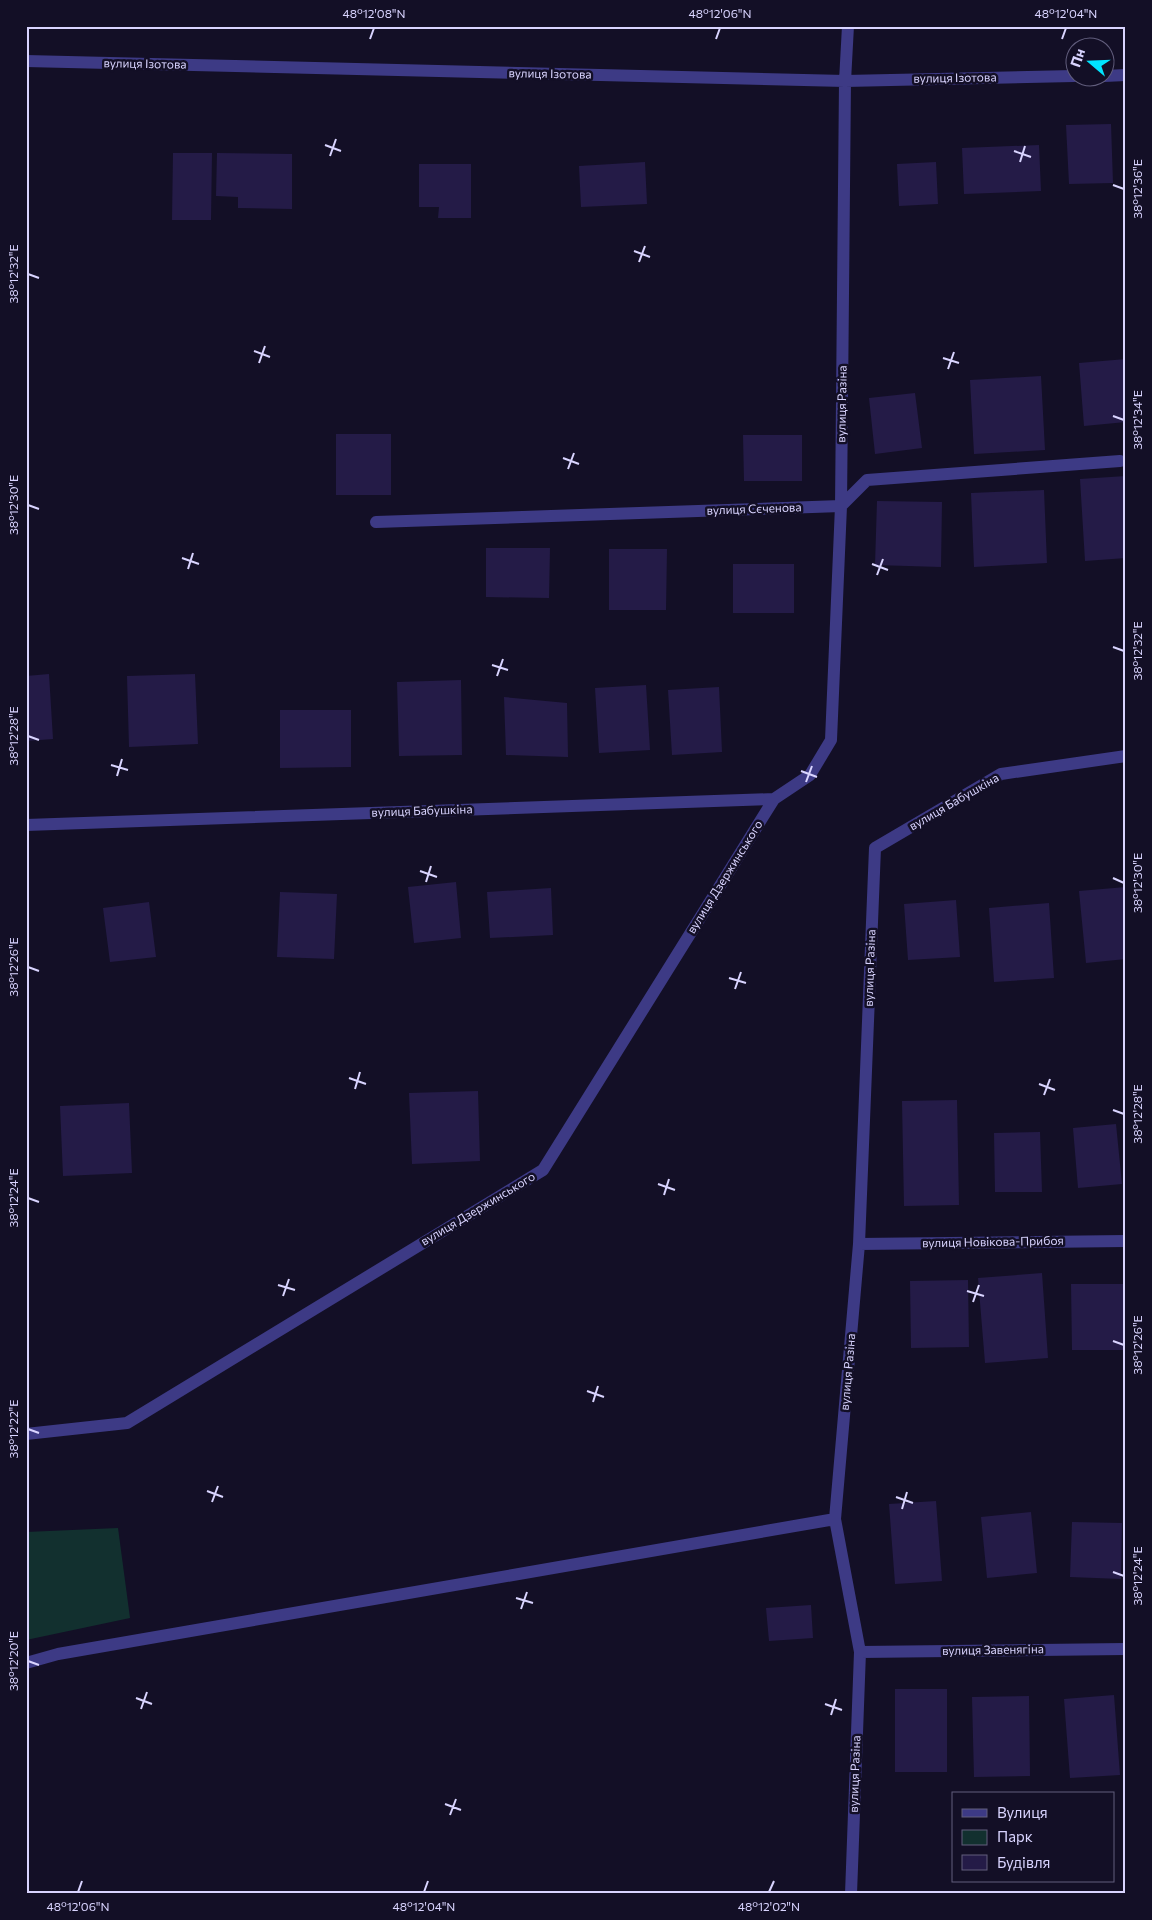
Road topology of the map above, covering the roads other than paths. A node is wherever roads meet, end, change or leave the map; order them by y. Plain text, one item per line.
1 (848, 26) edge
2 (26, 61) edge
3 (1064, 76) edge
4 (845, 80) junction
5 (1120, 461) dead end
6 (841, 506) junction
7 (376, 522) dead end
8 (1126, 756) edge
9 (774, 799) junction
10 (26, 825) edge
11 (875, 848) joint
12 (1126, 1241) edge
13 (859, 1244) junction
14 (26, 1434) edge
15 (835, 1519) junction
16 (1126, 1649) edge
17 (860, 1652) junction
18 (26, 1663) edge
19 (851, 1894) edge

1 - 4 street, вулиця Разіна
2 - 4 street, вулиця Ізотова
3 - 4 street, вулиця Ізотова
4 - 6 street, вулиця Разіна
5 - 6 street
6 - 7 street, вулиця Сєченова
6 - 9 street, вулиця Разіна
8 - 11 street, вулиця Бабушкіна
9 - 10 street, вулиця Бабушкіна
9 - 14 street, вулиця Дзержинського
11 - 13 street, вулиця Разіна
12 - 13 street, вулиця Новікова-Прибоя
13 - 15 street, вулиця Разіна
15 - 17 street, вулиця Разіна
15 - 18 street
16 - 17 street, вулиця Завенягіна
17 - 19 street, вулиця Разіна

